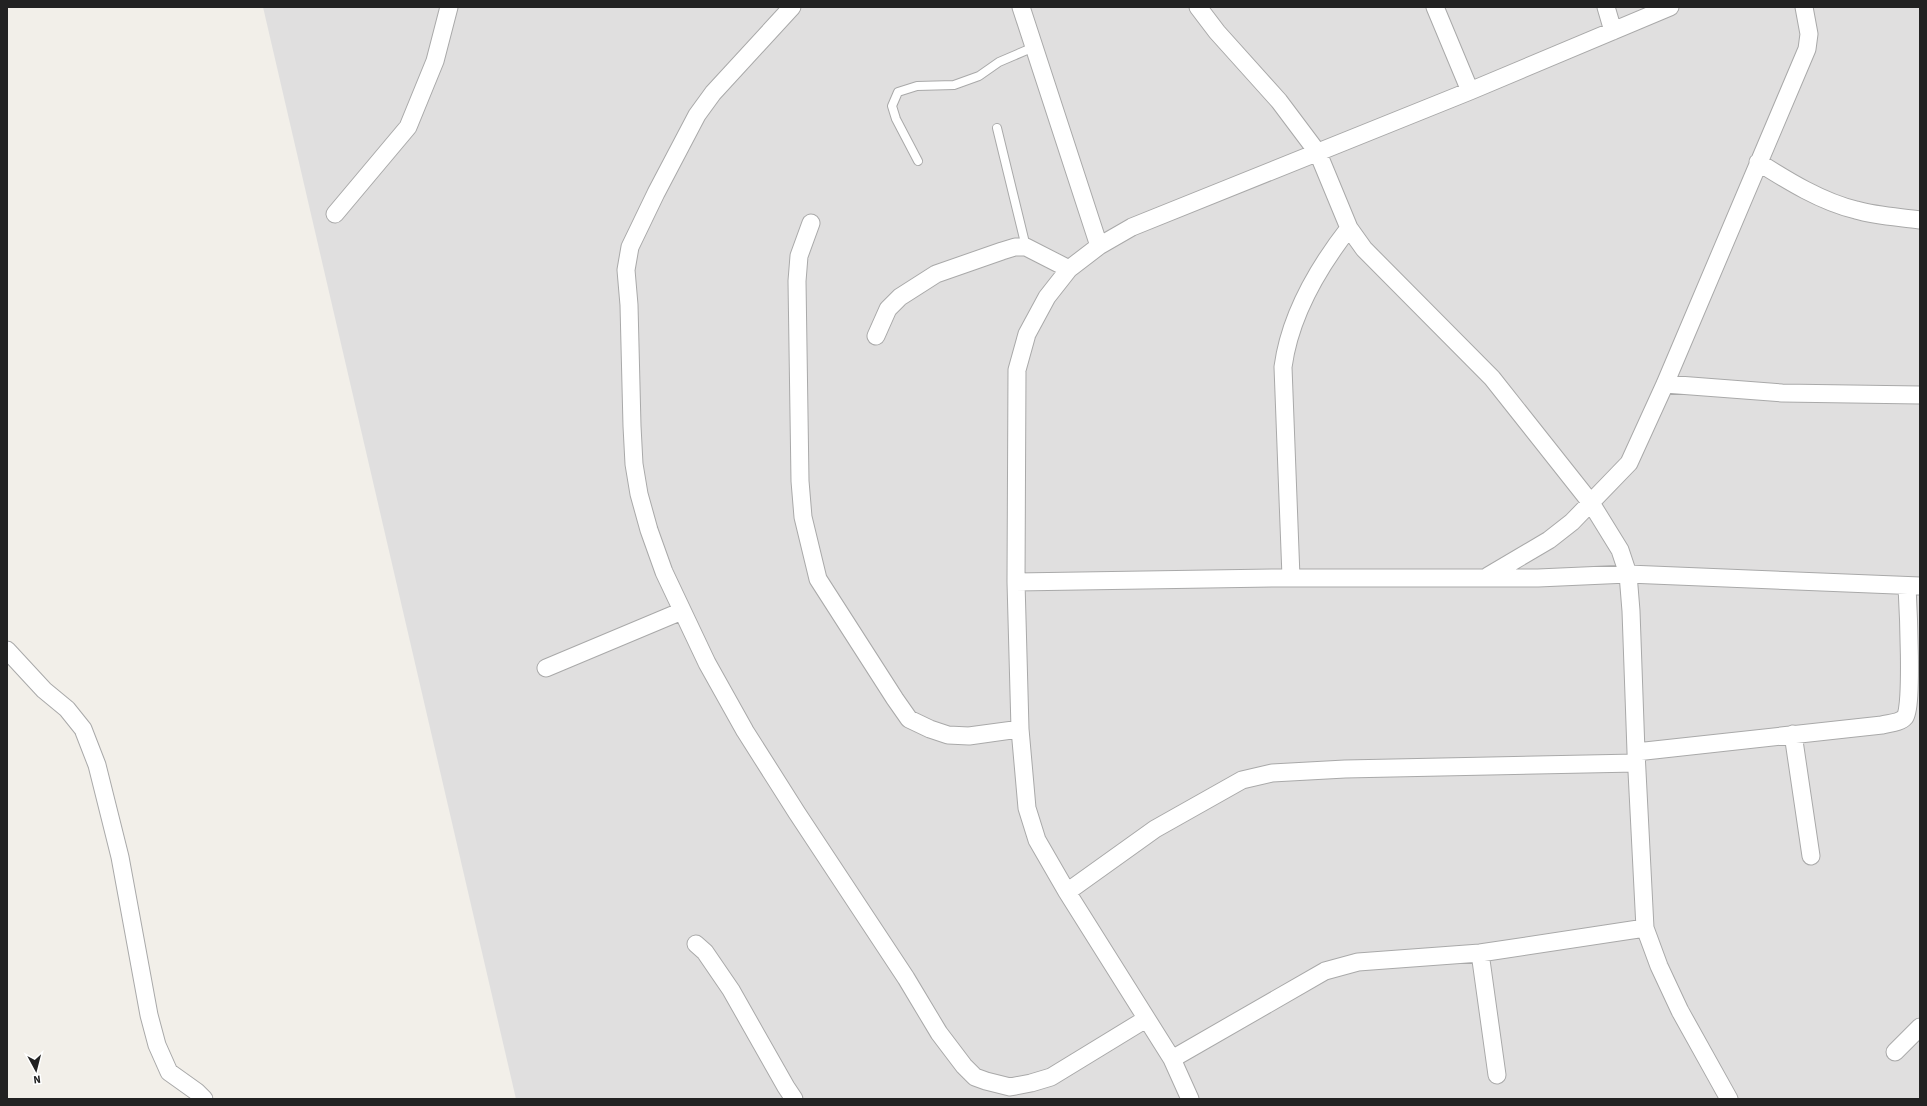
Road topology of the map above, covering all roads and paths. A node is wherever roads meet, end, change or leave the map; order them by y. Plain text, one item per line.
1 (449, 7) edge
2 (792, 7) edge
3 (1021, 7) edge
4 (1198, 7) edge
5 (1435, 7) edge
6 (1606, 7) edge
7 (1670, 7) edge
8 (1804, 7) edge
9 (1613, 30) junction
10 (1034, 47) junction
11 (1470, 91) junction
12 (997, 128) dead end
13 (1318, 153) junction
14 (918, 162) dead end
15 (1758, 162) junction
16 (335, 214) dead end
17 (1920, 220) edge
18 (811, 223) dead end
19 (1348, 228) junction
20 (1099, 246) junction
21 (1026, 247) junction
22 (1069, 269) junction
23 (876, 336) dead end
24 (1665, 384) junction
25 (1920, 395) edge
26 (1591, 504) junction
27 (1628, 574) junction
28 (1487, 577) junction
29 (1291, 578) junction
30 (1016, 582) junction
31 (1914, 586) edge
32 (682, 611) junction
33 (7, 650) edge
34 (546, 668) dead end
35 (1020, 729) junction
36 (1793, 734) junction
37 (1636, 757) junction
38 (1811, 856) dead end
39 (1067, 892) junction
40 (1645, 928) junction
41 (696, 944) dead end
42 (1480, 953) junction
43 (1146, 1019) junction
44 (1920, 1027) edge
45 (1896, 1052) dead end
46 (1172, 1059) junction
47 (1498, 1075) dead end
48 (1009, 1093) edge
49 (204, 1099) edge
50 (794, 1099) edge
51 (1190, 1099) edge
52 (1729, 1099) edge

1 - 16 street
2 - 32 street
3 - 10 street
4 - 13 street
5 - 11 street
6 - 9 street
7 - 9 street
8 - 15 street
9 - 11 street
10 - 14 lane
10 - 20 street
11 - 13 street
12 - 21 lane
13 - 19 street
13 - 20 street
15 - 17 street
15 - 24 street
18 - 35 street
19 - 26 street
19 - 29 street
20 - 22 street
21 - 22 street
21 - 23 street
22 - 30 street
24 - 25 street
24 - 26 street
26 - 27 street
26 - 28 street
27 - 28 street
27 - 31 street
27 - 37 street
28 - 29 street
29 - 30 street
30 - 35 street
31 - 36 street
32 - 34 street
32 - 48 street
33 - 49 street
35 - 39 street
36 - 37 street
36 - 38 street
37 - 39 street
37 - 40 street
39 - 43 street
40 - 42 street
40 - 52 street
41 - 50 street
42 - 46 street
42 - 47 street
43 - 46 street
43 - 48 street
44 - 45 street
46 - 51 street

